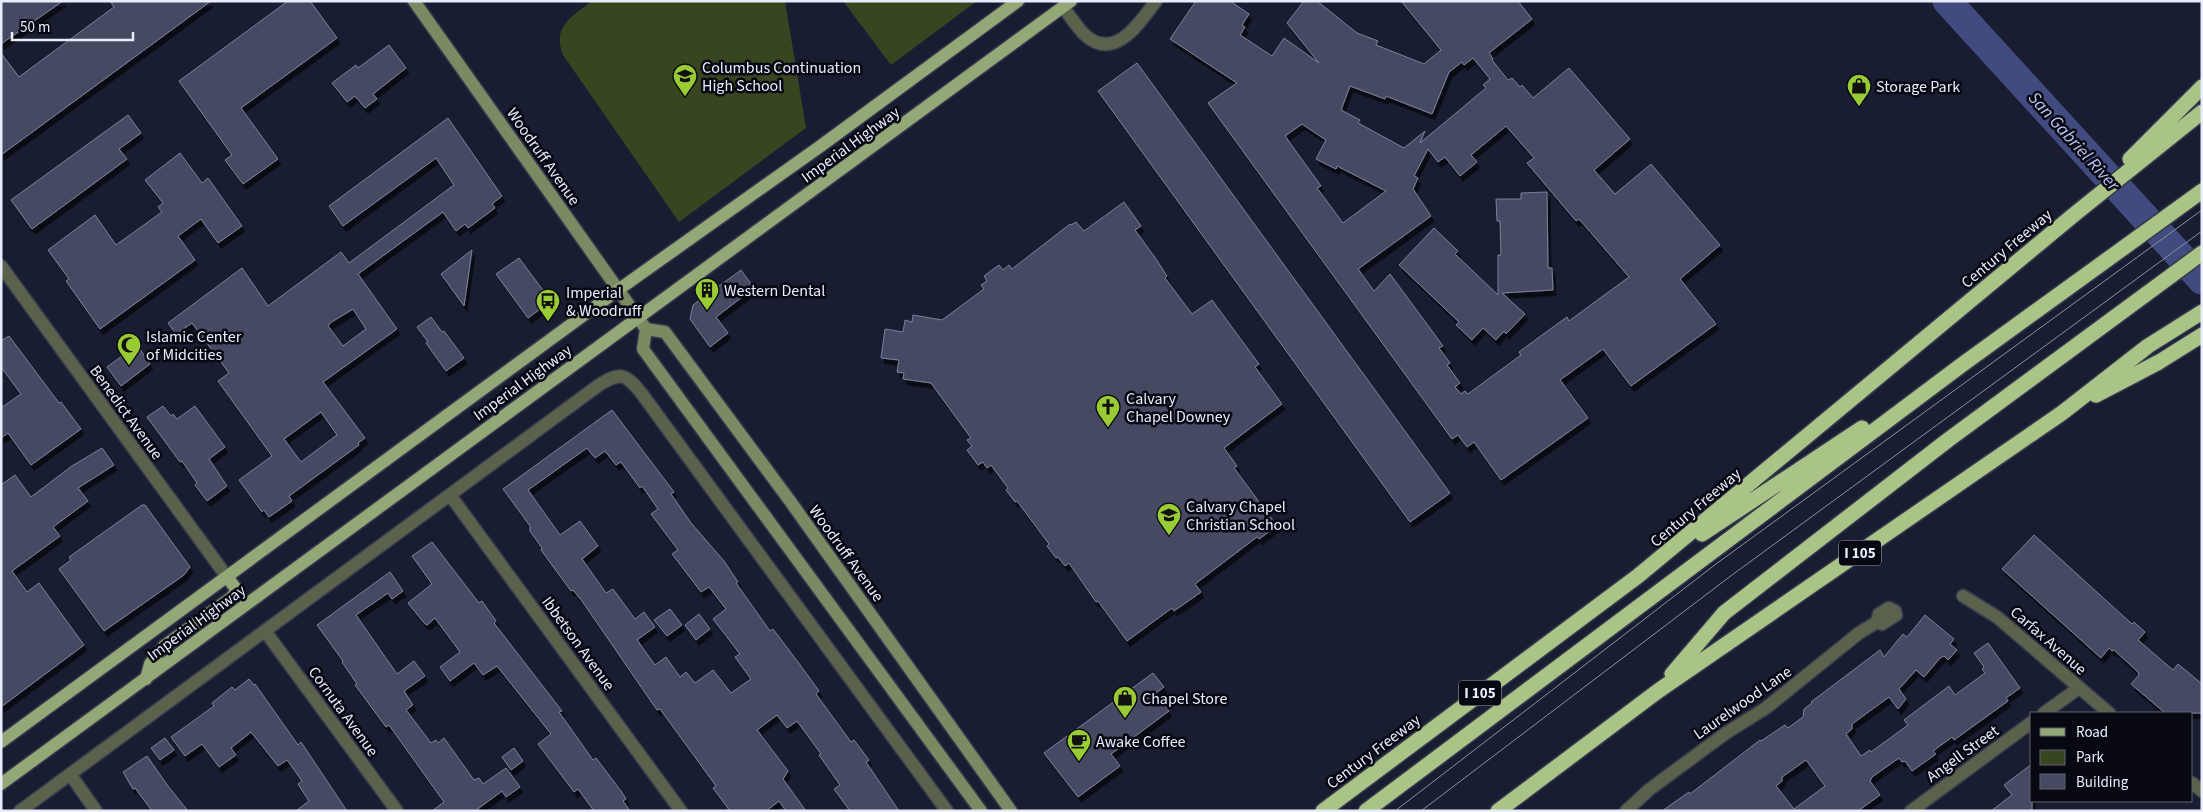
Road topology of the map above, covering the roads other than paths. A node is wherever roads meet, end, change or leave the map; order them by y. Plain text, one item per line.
1 (414, 1) edge
2 (1018, 1) edge
3 (1156, 1) edge
4 (1067, 4) edge
5 (2202, 87) edge
6 (2202, 112) edge
7 (2202, 190) edge
8 (2076, 213) junction
9 (2202, 253) edge
10 (1, 266) edge
11 (618, 290) junction
12 (2202, 312) edge
13 (637, 317) junction
14 (646, 329) junction
15 (2202, 335) edge
16 (1963, 364) junction
17 (2062, 413) junction
18 (450, 495) junction
19 (1638, 576) junction
20 (227, 577) junction
21 (1963, 596) dead end
22 (1877, 622) dead end
23 (265, 631) junction
24 (146, 679) junction
25 (2079, 688) junction
26 (1658, 691) junction
27 (2045, 712) edge
28 (2108, 712) edge
29 (2030, 723) edge
30 (1, 742) edge
31 (70, 774) junction
32 (1, 784) edge
33 (20, 811) edge
34 (96, 811) edge
35 (397, 811) edge
36 (681, 811) edge
37 (947, 811) edge
38 (981, 811) edge
39 (1011, 811) edge
40 (1323, 811) edge
41 (1366, 811) edge
42 (1498, 811) edge
43 (1626, 811) edge
44 (1911, 811) edge

1 - 11 main road, Woodruff Avenue
2 - 11 main road, Imperial Highway
3 - 4 street, Imperial Highway
4 - 13 main road, Imperial Highway
5 - 8 highway
6 - 8 highway
7 - 16 highway
8 - 19 highway, Century Freeway / I 105
9 - 26 highway
10 - 20 street, Benedict Avenue
11 - 13 main road, Woodruff Avenue
11 - 20 main road, Imperial Highway
12 - 17 highway
13 - 14 main road, Woodruff Avenue
13 - 24 main road, Imperial Highway
14 - 38 main road
14 - 39 main road, Woodruff Avenue
15 - 17 highway
16 - 19 highway
16 - 41 highway
17 - 26 highway, I 105
18 - 23 street
18 - 36 street, Ibbetson Avenue
18 - 37 street
19 - 40 highway, Century Freeway / I 105
20 - 24 main road
20 - 30 main road, Imperial Highway
21 - 25 street, Carfax Avenue
22 - 43 street, Laurelwood Lane
23 - 31 street
23 - 35 street, Cornuta Avenue
24 - 32 main road, Imperial Highway
25 - 27 street
25 - 28 street, Carfax Avenue
26 - 42 highway, I 105
29 - 44 street, Angell Street
31 - 33 street
31 - 34 street

